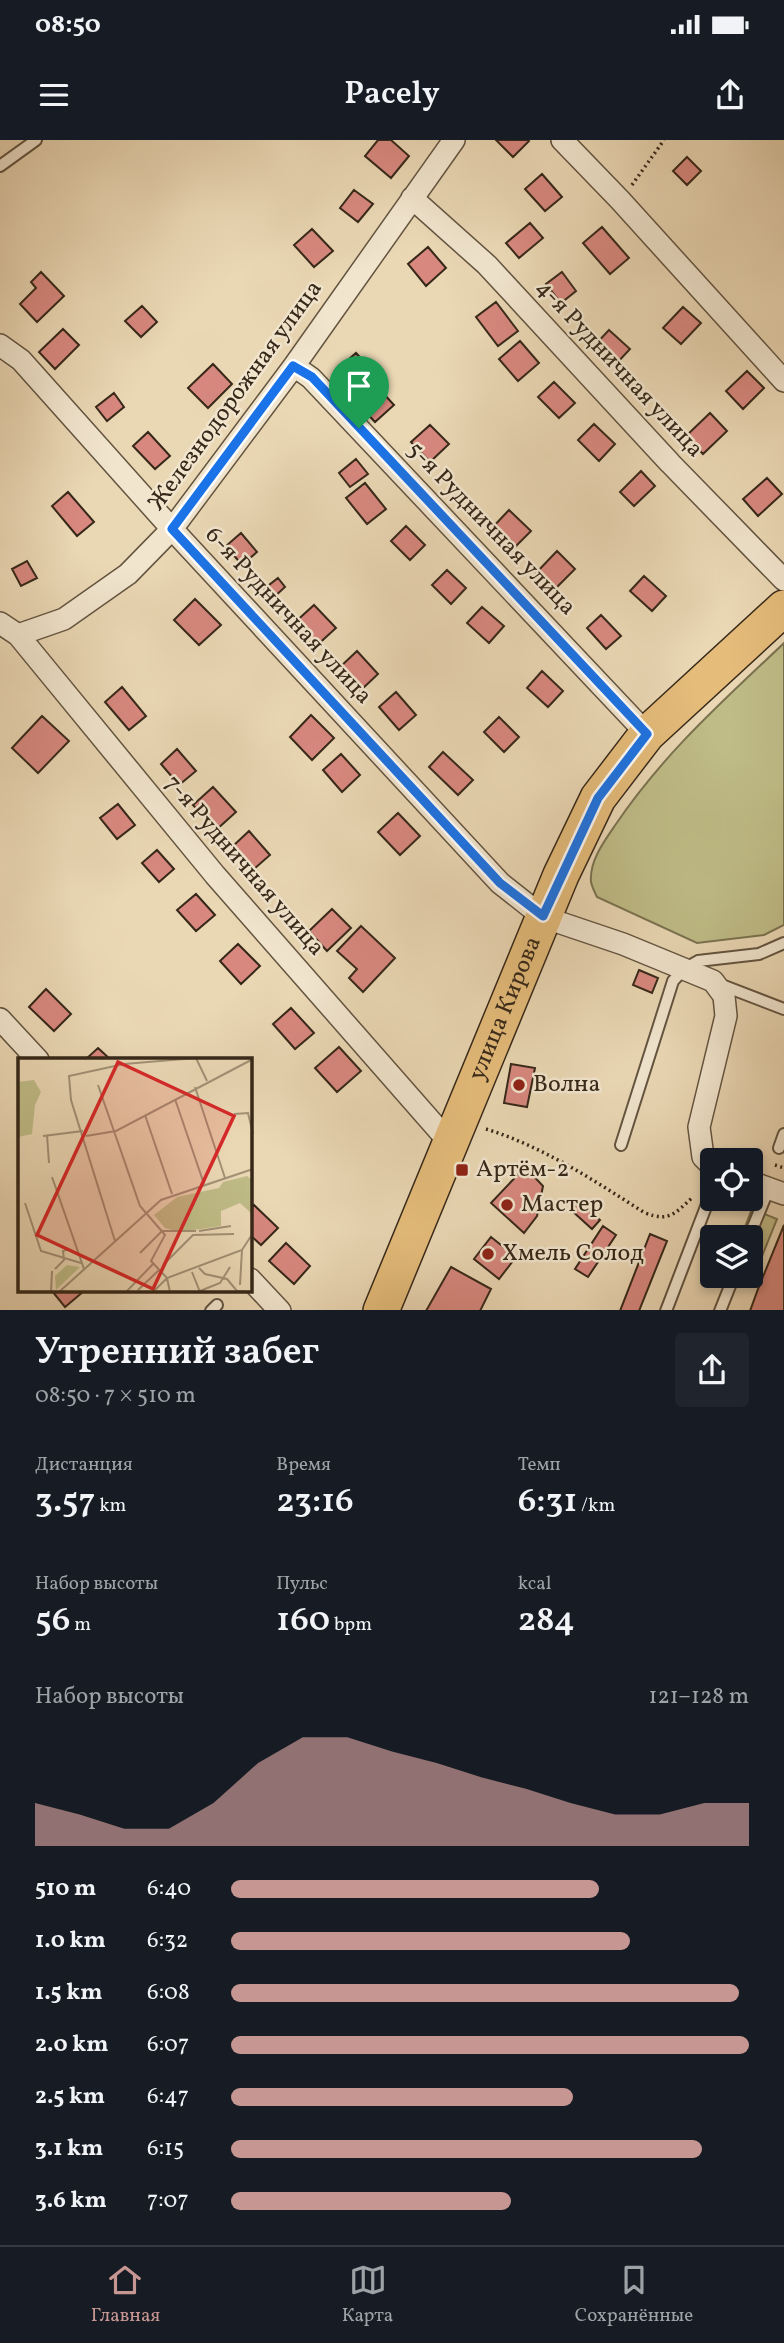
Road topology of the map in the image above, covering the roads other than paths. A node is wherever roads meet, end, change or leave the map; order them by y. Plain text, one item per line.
1 (36, 140) edge
2 (454, 140) edge
3 (562, 140) edge
4 (0, 166) edge
5 (412, 198) junction
6 (0, 345) edge
7 (293, 366) junction
8 (784, 381) edge
9 (172, 529) junction
10 (784, 580) edge
11 (784, 608) edge
12 (0, 623) edge
13 (18, 635) junction
14 (647, 734) junction
15 (543, 916) junction
16 (784, 943) edge
17 (684, 969) junction
18 (713, 981) junction
19 (784, 1009) edge
20 (0, 1019) edge
21 (36, 1058) edge
22 (454, 1132) junction
23 (784, 1134) edge
24 (621, 1145) dead end
25 (702, 1148) edge
26 (779, 1148) dead end
27 (768, 1188) edge
28 (704, 1211) edge
29 (754, 1225) edge
30 (252, 1281) edge
31 (729, 1288) edge
32 (279, 1310) edge
33 (380, 1310) edge
34 (666, 1310) edge
35 (720, 1310) edge

1 - 4 lane
2 - 5 street, Железнодорожная улица
3 - 8 street
5 - 7 street, Железнодорожная улица
5 - 10 street, 4-я Рудничная улица
6 - 9 street, 6-я Рудничная улица
7 - 9 street, Железнодорожная улица
7 - 14 street, 5-я Рудничная улица
9 - 13 street, Железнодорожная улица
9 - 15 street, 6-я Рудничная улица
11 - 14 main road, улица Кирова
12 - 13 street, 7-я Рудничная улица
13 - 22 street, 7-я Рудничная улица
14 - 15 main road, улица Кирова
15 - 17 street, 6-я Рудничная улица
15 - 22 main road, улица Кирова
16 - 17 lane
17 - 18 street, 6-я Рудничная улица
17 - 24 lane
18 - 19 lane
18 - 25 street
20 - 21 street
22 - 33 main road, улица Кирова
23 - 26 lane
27 - 29 lane
28 - 34 lane
30 - 32 street
31 - 35 lane

